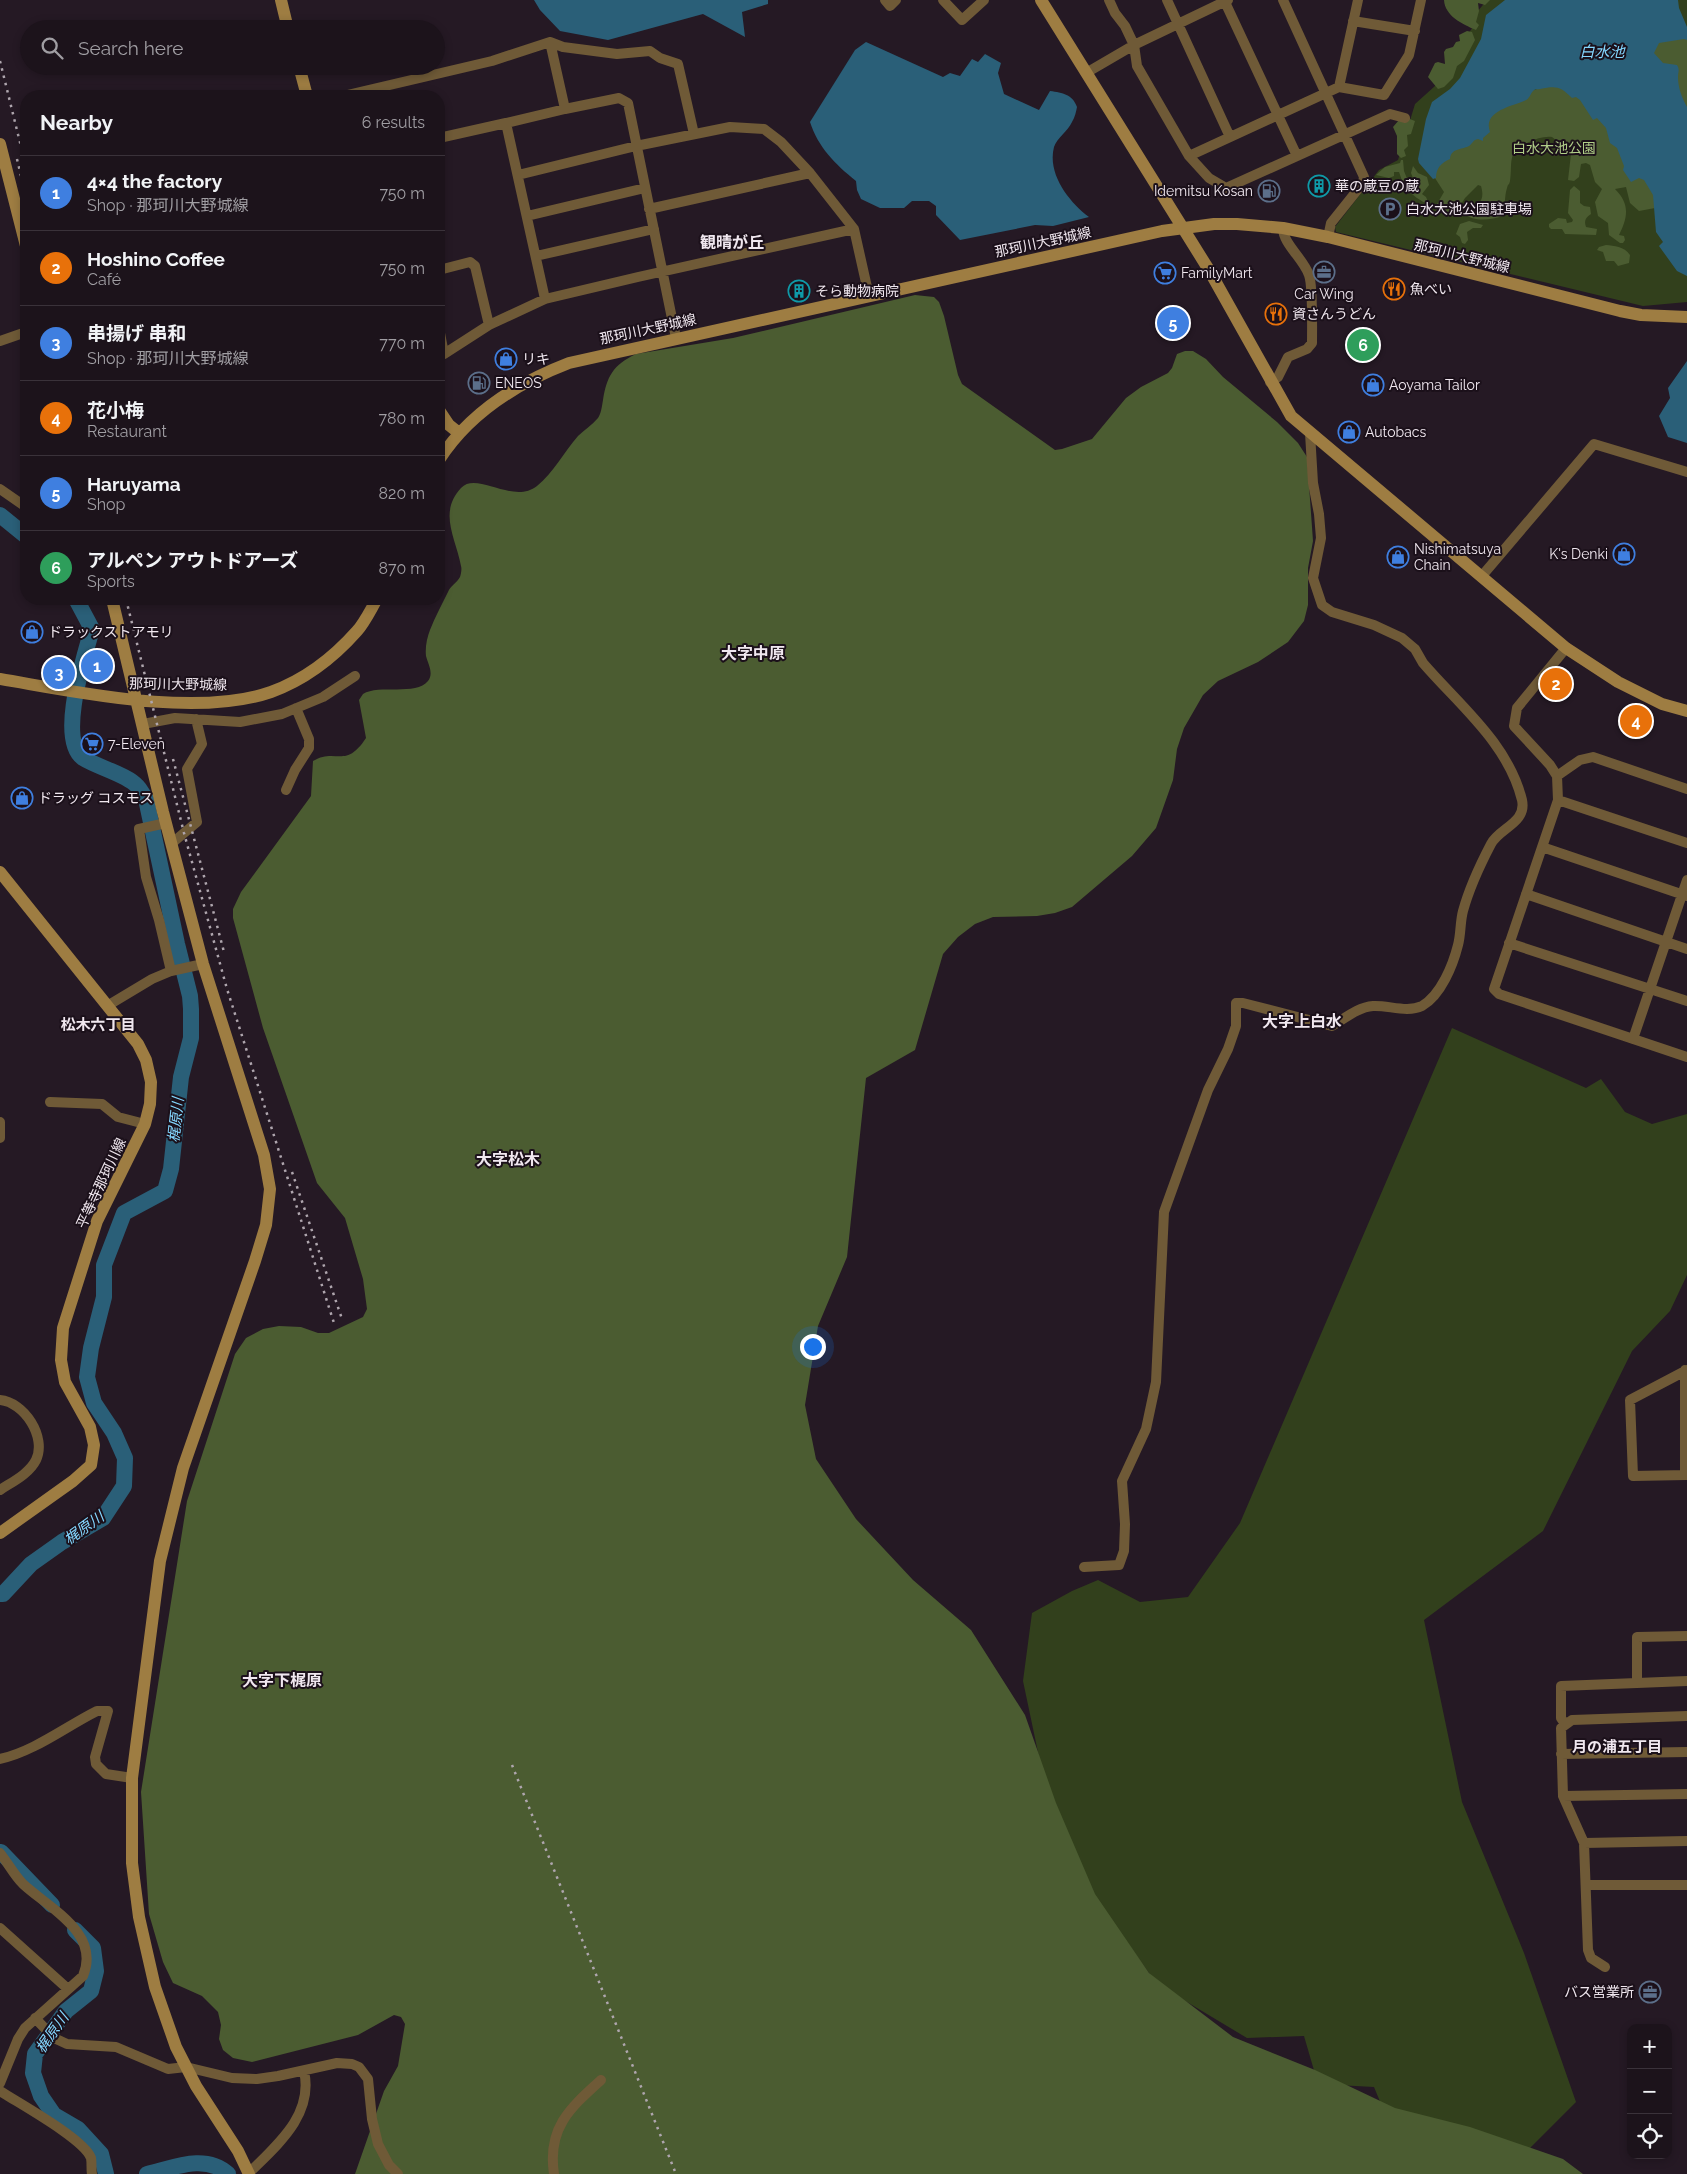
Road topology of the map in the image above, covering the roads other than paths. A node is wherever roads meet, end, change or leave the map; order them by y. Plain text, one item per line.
1 (281, 0) edge
2 (885, 0) edge
3 (896, 0) edge
4 (944, 0) edge
5 (984, 0) edge
6 (1040, 0) edge
7 (1109, 0) edge
8 (1166, 0) edge
9 (1226, 0) edge
10 (1283, 0) edge
11 (1357, 0) edge
12 (1421, 0) edge
13 (286, 20) edge
14 (1354, 21) junction
15 (1178, 23) junction
16 (1415, 31) junction
17 (550, 42) junction
18 (1134, 46) junction
19 (445, 74) edge
20 (1086, 74) junction
21 (301, 75) edge
22 (441, 75) edge
23 (1339, 87) junction
24 (305, 90) edge
25 (391, 90) edge
26 (1327, 94) junction
27 (565, 109) junction
28 (1278, 116) junction
29 (1405, 118) dead end
30 (506, 123) junction
31 (694, 134) junction
32 (1345, 134) junction
33 (445, 137) edge
34 (1230, 137) junction
35 (0, 144) edge
36 (636, 146) junction
37 (1189, 156) junction
38 (1297, 156) junction
39 (810, 173) junction
40 (518, 175) junction
41 (4, 181) edge
42 (645, 188) junction
43 (649, 209) junction
44 (527, 216) junction
45 (20, 228) edge
46 (1283, 228) junction
47 (654, 229) junction
48 (854, 229) junction
49 (1184, 229) junction
50 (1328, 237) junction
51 (536, 256) junction
52 (445, 268) edge
53 (663, 272) junction
54 (868, 296) junction
55 (545, 300) junction
56 (1687, 317) edge
57 (489, 325) junction
58 (20, 334) edge
59 (676, 338) junction
60 (0, 341) edge
61 (445, 354) edge
62 (1270, 382) junction
63 (445, 419) edge
64 (1310, 433) junction
65 (459, 434) junction
66 (445, 452) edge
67 (1687, 472) edge
68 (0, 489) edge
69 (20, 503) edge
70 (1481, 577) junction
71 (113, 605) edge
72 (373, 605) edge
73 (1566, 648) junction
74 (354, 676) dead end
75 (0, 679) edge
76 (137, 700) junction
77 (296, 708) junction
78 (1687, 711) edge
79 (196, 719) junction
80 (143, 724) junction
81 (1557, 776) junction
82 (1687, 789) edge
83 (286, 790) dead end
84 (1558, 800) junction
85 (166, 823) junction
86 (1687, 843) edge
87 (171, 844) junction
88 (1542, 847) junction
89 (0, 872) edge
90 (1687, 880) edge
91 (1526, 894) junction
92 (1685, 895) edge
93 (1666, 942) junction
94 (1509, 943) junction
95 (1687, 949) edge
96 (203, 964) junction
97 (171, 971) junction
98 (1650, 989) junction
99 (1687, 1001) edge
100 (107, 1006) junction
101 (1634, 1039) junction
102 (1687, 1057) edge
103 (50, 1102) dead end
104 (0, 1122) edge
105 (145, 1124) junction
106 (0, 1138) edge
107 (1686, 1370) edge
108 (0, 1400) edge
109 (1686, 1475) edge
110 (0, 1490) edge
111 (0, 1533) edge
112 (1084, 1568) dead end
113 (1687, 1636) edge
114 (1687, 1681) edge
115 (1637, 1682) junction
116 (1687, 1716) edge
117 (1565, 1724) junction
118 (1687, 1752) edge
119 (1561, 1754) junction
120 (0, 1760) edge
121 (132, 1778) junction
122 (1687, 1794) edge
123 (1563, 1796) junction
124 (1687, 1841) edge
125 (1584, 1843) junction
126 (0, 1853) edge
127 (1586, 1885) junction
128 (1687, 1885) edge
129 (2, 1933) edge
130 (1605, 1967) dead end
131 (68, 1989) junction
132 (35, 2018) junction
133 (186, 2067) junction
134 (304, 2071) junction
135 (601, 2080) dead end
136 (0, 2084) edge
137 (0, 2091) edge
138 (249, 2173) edge
139 (92, 2174) edge
140 (398, 2174) edge
141 (554, 2174) edge

1 - 13 street
2 - 3 street
4 - 5 street
6 - 20 street
7 - 18 street
8 - 15 street
9 - 15 street
9 - 28 street
10 - 26 street
11 - 14 street
12 - 16 street
14 - 16 street
14 - 23 street
15 - 18 street
15 - 34 street
16 - 23 street
17 - 19 street
17 - 27 street
17 - 31 street
18 - 20 street
18 - 37 street
20 - 49 street
21 - 24 street
22 - 25 street
23 - 26 street
26 - 28 street
26 - 32 street
27 - 30 street
27 - 36 street
28 - 34 street
28 - 38 street
29 - 32 street
30 - 33 street
30 - 40 street
31 - 36 street
31 - 39 street
32 - 38 street
32 - 50 street
34 - 37 street
35 - 41 street
36 - 40 street
36 - 42 street
37 - 38 street
39 - 43 street
39 - 48 street
40 - 44 street
41 - 45 street
42 - 43 street
42 - 44 street
43 - 47 street
44 - 51 street
46 - 49 street, 那珂川大野城線
46 - 50 street, 那珂川大野城線
46 - 62 street
47 - 51 street
47 - 53 street
48 - 53 street
48 - 54 street
49 - 54 street, 那珂川大野城線
49 - 62 street
50 - 56 street, 那珂川大野城線
51 - 55 street
52 - 57 street
53 - 55 street
53 - 59 street
54 - 59 street, 那珂川大野城線
55 - 57 street
57 - 61 street
58 - 60 street
59 - 65 street, 那珂川大野城線
62 - 64 street
63 - 65 street
64 - 70 street
64 - 112 street
65 - 66 street, 那珂川大野城線
67 - 70 street
68 - 69 street
70 - 73 street
71 - 76 street
72 - 76 street, 那珂川大野城線
73 - 78 street
73 - 81 street
74 - 77 street
75 - 76 street, 那珂川大野城線
76 - 80 street
77 - 79 street
77 - 83 street
79 - 80 street
79 - 87 street
80 - 85 street
81 - 82 street
81 - 84 street
84 - 86 street
84 - 88 street
85 - 87 street
85 - 97 street
87 - 96 street
88 - 91 street
88 - 92 street
89 - 100 street, 平等寺那珂川線
90 - 92 street
91 - 93 street
91 - 94 street
92 - 93 street
93 - 95 street
93 - 98 street
94 - 98 street
94 - 101 street
96 - 97 street
96 - 121 street
97 - 100 street
98 - 99 street
98 - 101 street
100 - 105 street, 平等寺那珂川線
101 - 102 street
103 - 105 street
104 - 106 street
105 - 111 street, 平等寺那珂川線
107 - 109 street
107 - 109 street
108 - 110 street
113 - 115 street
114 - 115 street
115 - 117 street
116 - 117 street
117 - 119 street
118 - 119 street
119 - 123 street
120 - 121 street
121 - 133 street
122 - 123 street
123 - 125 street
124 - 125 street
125 - 127 street
126 - 131 street
127 - 128 street
127 - 130 street
129 - 131 street
131 - 132 street
132 - 133 street
132 - 136 street
133 - 134 street
133 - 138 street
134 - 138 street
134 - 140 street
135 - 141 street
137 - 139 street

